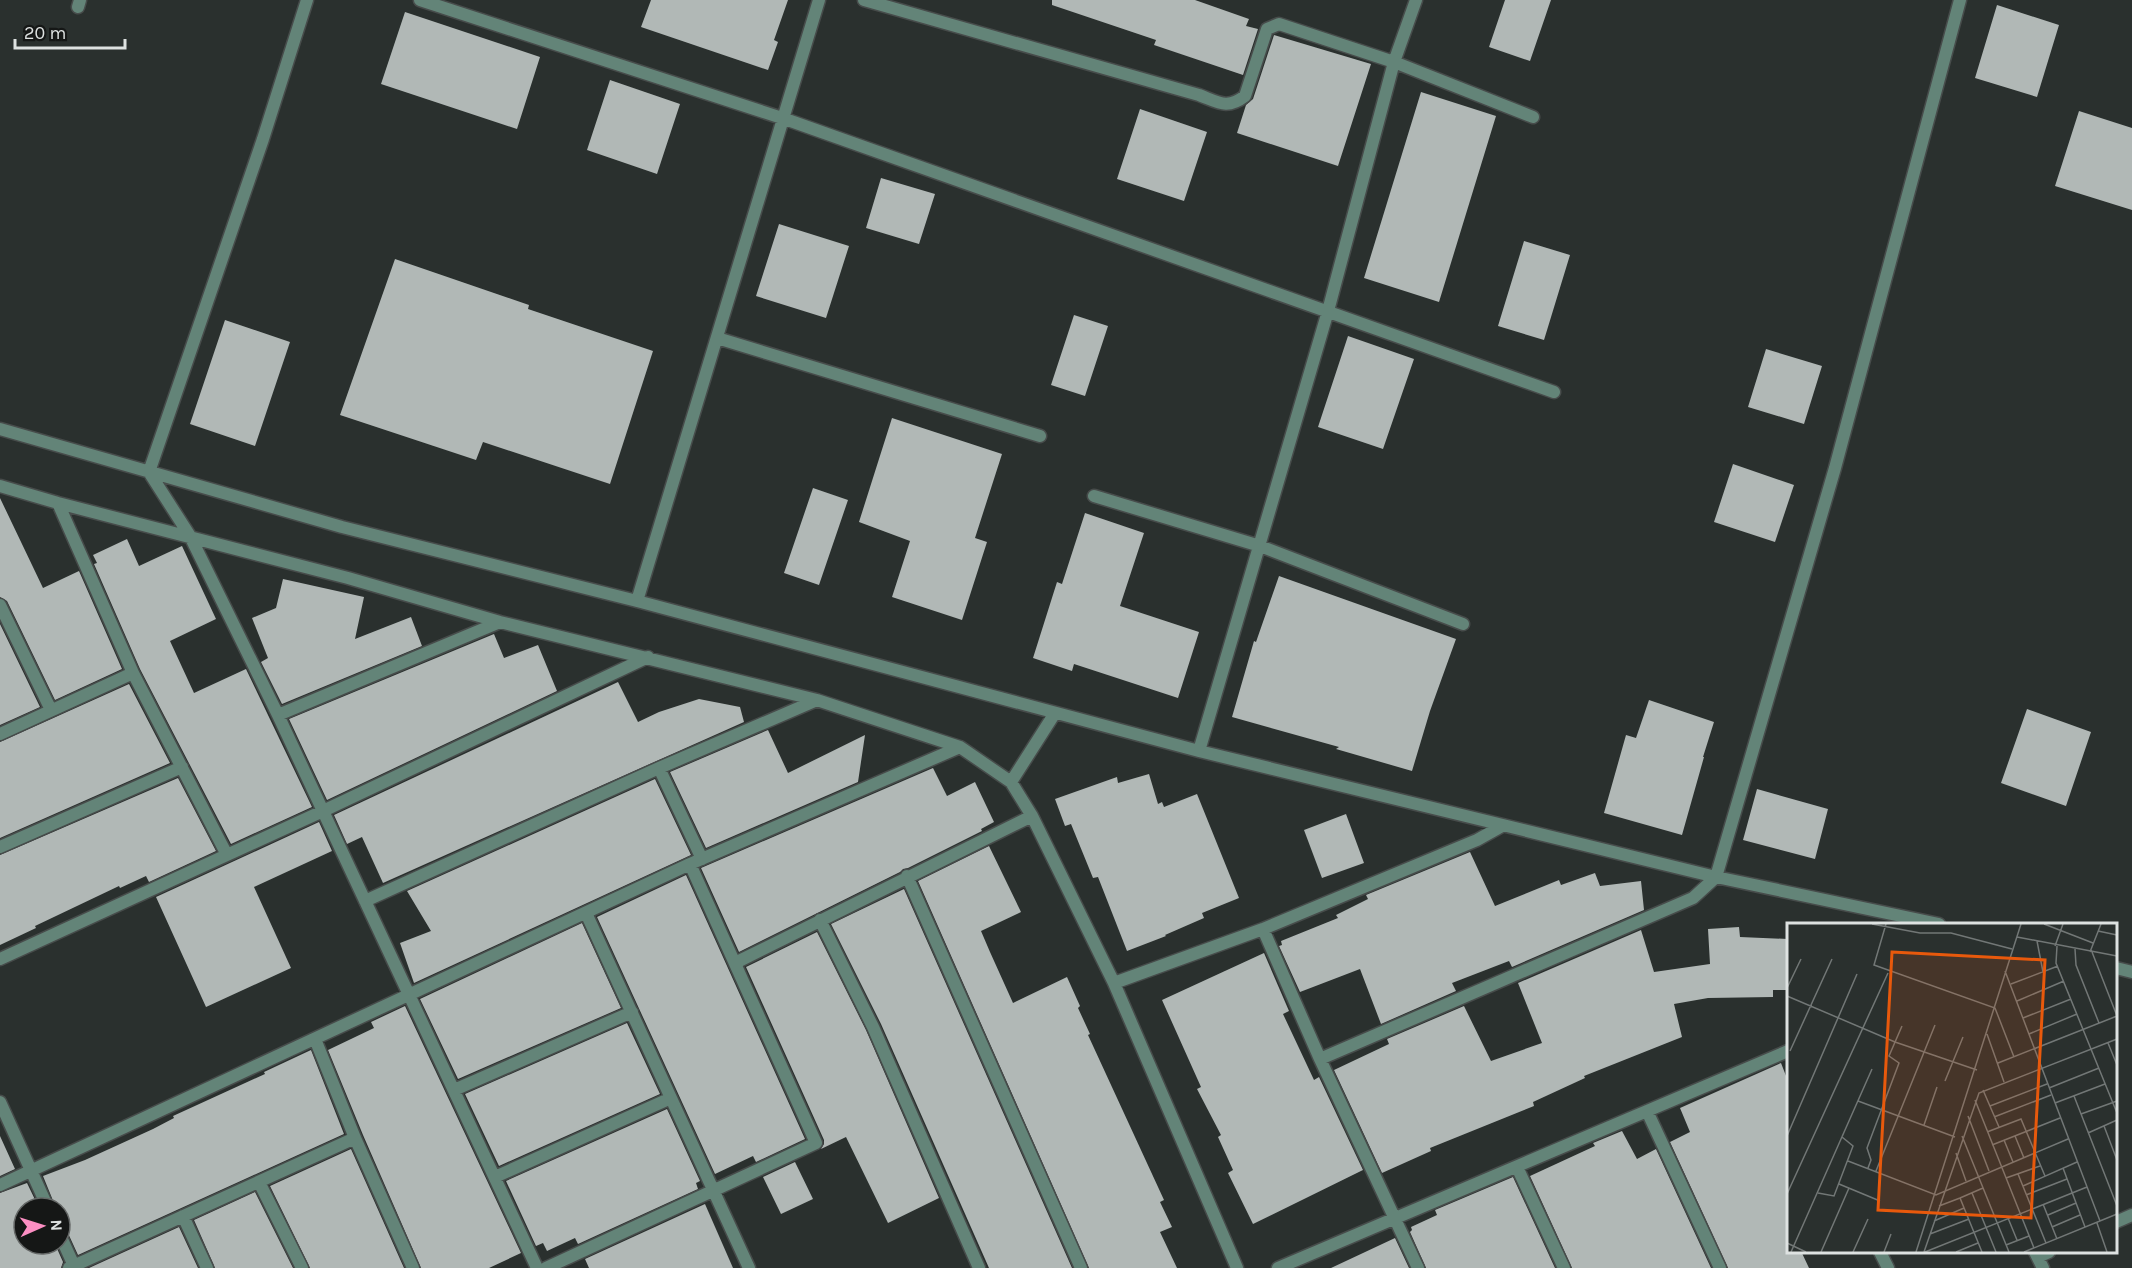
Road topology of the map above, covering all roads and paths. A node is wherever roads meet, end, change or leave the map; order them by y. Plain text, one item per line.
1 (307, 0) edge
2 (420, 0) edge
3 (819, 0) edge
4 (864, 0) edge
5 (1416, 0) edge
6 (1960, 0) edge
7 (1394, 62) junction
8 (1533, 117) dead end
9 (785, 118) junction
10 (1328, 311) junction
11 (717, 338) junction
12 (1554, 392) dead end
13 (0, 429) edge
14 (1040, 436) dead end
15 (149, 472) junction
16 (0, 486) edge
17 (1094, 496) dead end
18 (58, 503) junction
19 (190, 536) junction
20 (1260, 546) junction
21 (638, 601) junction
22 (0, 605) edge
23 (500, 622) junction
24 (1463, 624) dead end
25 (648, 657) junction
26 (133, 673) junction
27 (817, 700) junction
28 (51, 710) junction
29 (1055, 713) junction
30 (278, 715) junction
31 (0, 734) edge
32 (960, 747) junction
33 (1199, 752) junction
34 (182, 767) junction
35 (659, 768) junction
36 (1011, 782) junction
37 (323, 811) junction
38 (1032, 816) junction
39 (1502, 826) junction
40 (0, 847) edge
41 (227, 855) junction
42 (696, 862) junction
43 (907, 876) junction
44 (1716, 877) junction
45 (365, 901) junction
46 (586, 913) junction
47 (820, 920) junction
48 (1934, 923) edge
49 (1263, 929) junction
50 (0, 959) edge
51 (735, 963) junction
52 (2117, 968) edge
53 (2132, 972) edge
54 (1114, 983) junction
55 (410, 995) junction
56 (632, 1012) junction
57 (315, 1039) junction
58 (1787, 1054) edge
59 (1320, 1059) junction
60 (454, 1090) junction
61 (671, 1098) junction
62 (0, 1102) edge
63 (1647, 1111) junction
64 (355, 1138) junction
65 (1517, 1167) junction
66 (31, 1171) junction
67 (495, 1178) junction
68 (259, 1182) junction
69 (0, 1185) edge
70 (714, 1191) junction
71 (42, 1196) edge
72 (2132, 1215) edge
73 (183, 1216) junction
74 (1395, 1218) junction
75 (2117, 1221) edge
76 (1881, 1253) edge
77 (73, 1267) edge
78 (207, 1268) edge
79 (302, 1268) edge
80 (413, 1268) edge
81 (537, 1268) edge
82 (546, 1268) edge
83 (749, 1268) edge
84 (979, 1268) edge
85 (1081, 1268) edge
86 (1237, 1268) edge
87 (1278, 1268) edge
88 (1418, 1268) edge
89 (1564, 1268) edge
90 (1720, 1268) edge
91 (1888, 1268) edge

1 - 15 street
2 - 9 street
3 - 9 street
4 - 7 street
5 - 7 street
6 - 44 street
7 - 8 street
7 - 10 street
9 - 10 street
9 - 11 street
10 - 12 street
10 - 20 street
11 - 14 street
11 - 21 street
13 - 15 street
15 - 19 street
15 - 21 street
16 - 18 street
17 - 20 street
18 - 19 street
18 - 26 street
19 - 23 street
19 - 30 street
20 - 24 street
20 - 33 street
21 - 29 street
22 - 28 street
23 - 25 street
23 - 30 street
25 - 27 street
25 - 37 street
26 - 28 street
26 - 34 street
27 - 32 street
27 - 35 street
28 - 31 street
29 - 33 street
29 - 36 street
30 - 37 street
32 - 36 street
32 - 42 street
33 - 39 street
34 - 40 street
34 - 41 street
35 - 42 street
35 - 45 street
36 - 38 street
37 - 41 street
37 - 45 street
38 - 43 street
38 - 54 street
39 - 44 street
39 - 49 street
41 - 50 street
42 - 46 street
42 - 51 street
43 - 47 street
43 - 85 street
44 - 48 street
44 - 59 street
45 - 55 street
46 - 55 street
46 - 56 street
47 - 51 street
47 - 84 street
49 - 54 street
49 - 59 street
51 - 70 street
52 - 53 street
54 - 86 street
55 - 57 street
55 - 60 street
56 - 60 street
56 - 61 street
57 - 64 street
57 - 66 street
58 - 63 street
59 - 74 street
60 - 67 street
61 - 67 street
61 - 70 street
62 - 66 street
63 - 65 street
63 - 90 street
64 - 68 street
64 - 80 street
65 - 74 street
65 - 89 street
66 - 69 street
66 - 71 street
67 - 81 street
68 - 73 street
68 - 79 street
70 - 82 street
70 - 83 street
72 - 75 street
73 - 77 street
73 - 78 street
74 - 87 street
74 - 88 street
76 - 91 street

